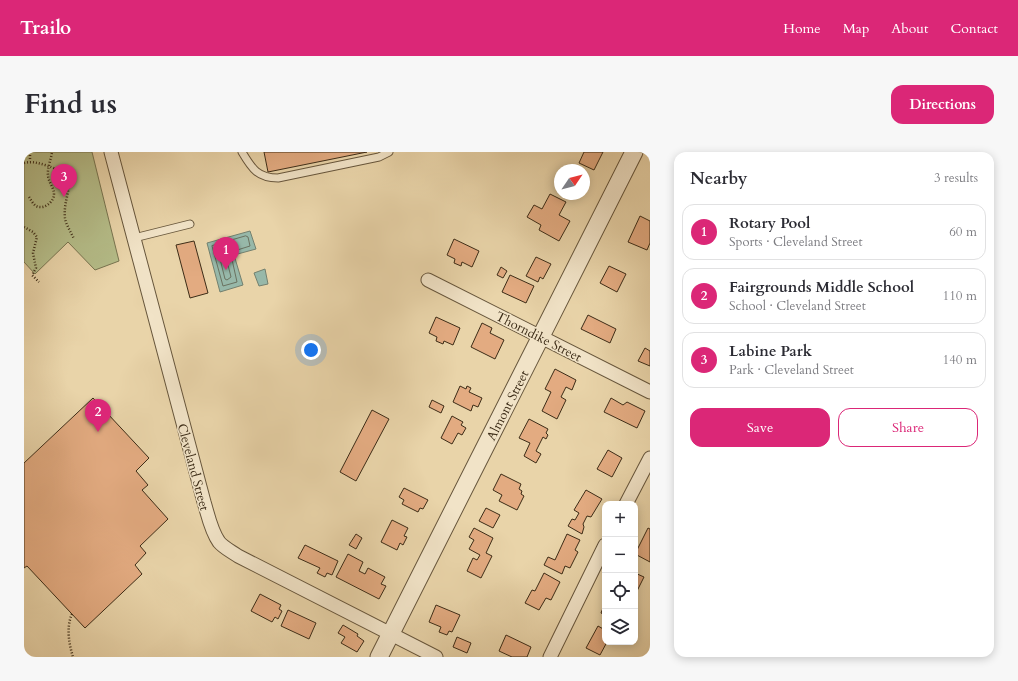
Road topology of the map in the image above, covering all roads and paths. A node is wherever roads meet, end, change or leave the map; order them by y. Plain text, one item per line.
1 (30, 152) edge
2 (52, 152) edge
3 (111, 152) edge
4 (242, 152) edge
5 (389, 152) edge
6 (634, 152) edge
7 (30, 161) junction
8 (24, 163) edge
9 (49, 166) junction
10 (29, 197) dead end
11 (190, 224) dead end
12 (24, 227) edge
13 (134, 238) junction
14 (74, 239) dead end
15 (428, 280) dead end
16 (39, 282) dead end
17 (541, 336) junction
18 (650, 392) edge
19 (650, 458) edge
20 (628, 501) edge
21 (602, 551) edge
22 (72, 614) dead end
23 (391, 634) junction
24 (73, 657) edge
25 (379, 657) edge
26 (436, 657) edge
27 (550, 657) edge

1 - 7 path
2 - 9 path
3 - 13 street, Cleveland Street
4 - 5 lane
6 - 17 street, Almont Street
7 - 8 path
7 - 9 path
9 - 10 path
9 - 14 path
11 - 13 lane
12 - 16 path
13 - 23 street, Cleveland Street
15 - 17 street, Thorndike Street
17 - 18 street, Thorndike Street
17 - 23 street, Almont Street
19 - 20 street
21 - 27 street
22 - 24 path
23 - 25 street, Almont Street
23 - 26 street, Cleveland Street

